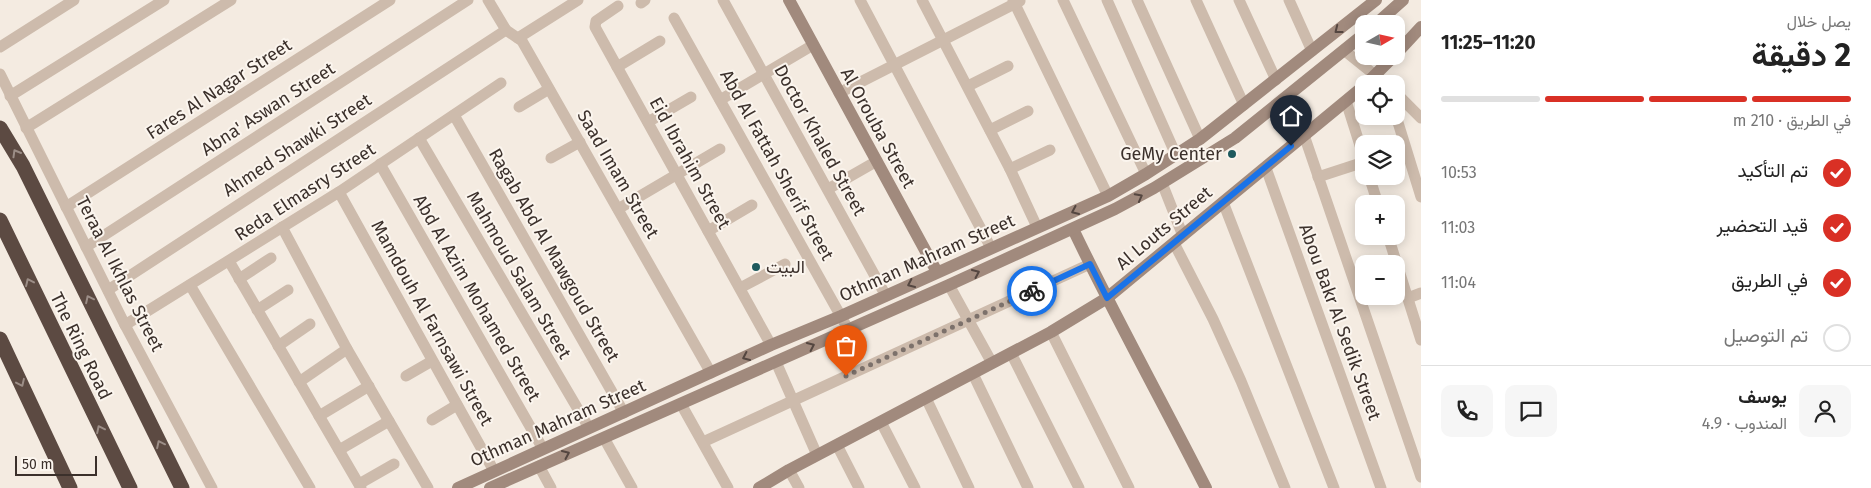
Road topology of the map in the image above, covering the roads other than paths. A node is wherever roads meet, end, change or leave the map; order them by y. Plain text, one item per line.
1 (74, 0) edge
2 (164, 0) edge
3 (231, 0) edge
4 (390, 0) edge
5 (468, 0) edge
6 (488, 0) edge
7 (578, 0) edge
8 (723, 0) edge
9 (789, 0) edge
10 (860, 0) edge
11 (922, 0) edge
12 (1063, 0) edge
13 (1107, 0) edge
14 (1137, 0) edge
15 (1196, 0) edge
16 (1239, 0) edge
17 (1289, 0) edge
18 (1376, 0) edge
19 (1404, 0) edge
20 (1016, 1) edge
21 (1362, 5) edge
22 (618, 6) dead end
23 (1386, 15) edge
24 (674, 18) dead end
25 (1421, 26) edge
26 (506, 30) junction
27 (518, 38) junction
28 (942, 40) junction
29 (660, 42) dead end
30 (1355, 42) edge
31 (1405, 44) edge
32 (813, 45) junction
33 (0, 47) edge
34 (1312, 51) junction
35 (1344, 51) junction
36 (893, 64) junction
37 (1008, 66) dead end
38 (617, 67) junction
39 (0, 74) edge
40 (764, 75) junction
41 (1375, 75) edge
42 (1276, 80) junction
43 (501, 83) dead end
44 (968, 86) junction
45 (549, 89) junction
46 (839, 93) junction
47 (1355, 93) edge
48 (10, 96) junction
49 (691, 97) dead end
50 (720, 100) junction
51 (1346, 101) junction
52 (1405, 102) edge
53 (1244, 105) junction
54 (520, 107) dead end
55 (1028, 111) dead end
56 (454, 115) junction
57 (1421, 118) edge
58 (648, 122) junction
59 (0, 128) edge
60 (26, 128) junction
61 (990, 130) junction
62 (1304, 135) junction
63 (1357, 135) edge
64 (419, 138) junction
65 (1200, 139) junction
66 (580, 142) junction
67 (720, 149) dead end
68 (1050, 150) dead end
69 (1176, 155) junction
70 (551, 158) dead end
71 (1405, 159) edge
72 (877, 161) junction
73 (380, 164) junction
74 (1355, 165) edge
75 (1266, 168) junction
76 (1010, 169) junction
77 (677, 174) junction
78 (1146, 174) junction
79 (1318, 177) junction
80 (1162, 183) junction
81 (828, 189) junction
82 (339, 192) junction
83 (1108, 196) junction
84 (1421, 197) edge
85 (1222, 202) junction
86 (752, 205) dead end
87 (66, 207) junction
88 (618, 209) junction
89 (0, 220) edge
90 (282, 227) junction
91 (1037, 227) junction
92 (1073, 229) junction
93 (708, 232) junction
94 (1178, 239) junction
95 (1391, 245) edge
96 (86, 247) junction
97 (991, 248) junction
98 (270, 258) dead end
99 (229, 261) junction
100 (785, 264) dead end
101 (1090, 264) junction
102 (937, 272) junction
103 (239, 279) junction
104 (190, 285) junction
105 (949, 285) junction
106 (740, 288) junction
107 (108, 290) junction
108 (288, 290) dead end
109 (1421, 293) edge
110 (886, 296) junction
111 (1107, 298) junction
112 (1408, 298) junction
113 (257, 310) junction
114 (842, 316) junction
115 (968, 320) junction
116 (310, 324) dead end
117 (125, 325) junction
118 (848, 329) junction
119 (1051, 332) junction
120 (0, 339) edge
121 (1421, 340) edge
122 (771, 345) junction
123 (278, 346) junction
124 (348, 349) junction
125 (1011, 353) junction
126 (432, 361) junction
127 (776, 362) junction
128 (992, 363) junction
129 (711, 372) junction
130 (972, 374) junction
131 (406, 376) dead end
132 (299, 382) junction
133 (369, 386) junction
134 (926, 398) junction
135 (793, 400) junction
136 (681, 404) junction
137 (457, 406) junction
138 (624, 413) junction
139 (319, 416) junction
140 (432, 420) dead end
141 (389, 421) junction
142 (881, 422) junction
143 (589, 428) junction
144 (604, 438) junction
145 (702, 442) junction
146 (837, 445) junction
147 (544, 449) junction
148 (339, 450) junction
149 (818, 455) junction
150 (394, 464) dead end
151 (539, 466) junction
152 (789, 470) junction
153 (494, 471) junction
154 (1421, 476) edge
155 (360, 486) edge
156 (70, 488) edge
157 (130, 488) edge
158 (182, 488) edge
159 (212, 488) edge
160 (310, 488) edge
161 (428, 488) edge
162 (458, 488) edge
163 (490, 488) edge
164 (551, 488) edge
165 (632, 488) edge
166 (728, 488) edge
167 (759, 488) edge
168 (799, 488) edge
169 (859, 488) edge
170 (915, 488) edge
171 (969, 488) edge
172 (1028, 488) edge
173 (1080, 488) edge
174 (1129, 488) edge
175 (1206, 488) edge
176 (1285, 488) edge
177 (1334, 488) edge
178 (1381, 488) edge

1 - 33 street
2 - 48 street
3 - 60 street
4 - 87 street, Fares Al Nagar Street
5 - 96 street, Abna' Aswan Street
6 - 26 street, Saad Imam Street
7 - 27 street
8 - 40 street, Doctor Khaled Street
9 - 32 main road, Al Orouba Street
10 - 36 street
11 - 28 street
12 - 78 street
13 - 69 street
14 - 65 street
15 - 53 street
16 - 42 street
17 - 34 street
18 - 21 main road, Othman Mahram Street
19 - 23 main road
20 - 28 street
20 - 83 street
21 -> 34 main road, Othman Mahram Street
22 - 38 street, Eid Ibrahim Street
24 - 50 street, Abd Al Fattah Sherif Street
25 - 31 main road, Al Louts Street
26 - 27 street, Saad Imam Street
26 - 107 street, Ahmed Shawki Street
27 - 45 street, Saad Imam Street
28 - 36 street
28 - 44 street
29 - 38 street
30 - 35 main road, Othman Mahram Street
32 - 40 street
32 - 46 main road, Al Orouba Street
34 - 42 main road, Othman Mahram Street
35 - 41 street
35 - 80 main road, Othman Mahram Street
36 - 46 street
36 - 97 street
37 - 44 street
38 - 58 street, Eid Ibrahim Street
39 - 48 street, Teraa Al Ikhlas Street
40 - 50 street
40 - 81 street, Doctor Khaled Street
42 - 53 main road, Othman Mahram Street
43 - 56 street, Reda Elmasry Street
44 - 61 street
45 - 54 street
45 - 66 street, Saad Imam Street
46 - 72 main road, Al Orouba Street
47 - 51 main road, Al Louts Street
48 - 60 street, Teraa Al Ikhlas Street
49 - 58 street
50 - 114 street, Abd Al Fattah Sherif Street
51 - 62 main road, Al Louts Street
51 - 63 street
52 - 57 street
53 - 65 main road, Othman Mahram Street
55 - 61 street
56 - 64 street, Reda Elmasry Street
56 - 138 street, Ragab Abd Al Mawgoud Street
58 - 77 street, Eid Ibrahim Street
158 -> 59 highway
60 - 87 street, Teraa Al Ikhlas Street
61 - 76 street
62 - 75 main road, Al Louts Street
62 - 79 street
64 - 73 street, Reda Elmasry Street
64 - 143 street, Mahmoud Salam Street
65 - 69 main road, Othman Mahram Street
66 - 70 street
66 - 88 street, Saad Imam Street
67 - 77 street
68 - 76 street
69 - 78 main road, Othman Mahram Street
71 - 84 street
72 - 81 street
72 - 102 main road, Al Orouba Street
73 - 82 street, Reda Elmasry Street
73 - 147 street, Abd Al Azim Mohamed Street
74 - 79 street
75 - 85 main road, Al Louts Street
75 - 178 street, Abou Bakr Al Sedik Street
76 - 91 street
77 - 88 street
77 - 93 street, Eid Ibrahim Street
78 - 83 main road, Othman Mahram Street
79 - 154 street
92 -> 80 main road, Othman Mahram Street
80 - 94 street
81 - 110 street, Doctor Khaled Street
82 - 90 street, Reda Elmasry Street
82 - 126 street, Mamdouh Al Farnsawi Street
83 -> 91 main road, Othman Mahram Street
85 - 94 main road, Al Louts Street
85 - 177 street
86 - 93 street
87 - 96 street, Teraa Al Ikhlas Street
88 - 129 street, Saad Imam Street
157 -> 89 highway, The Ring Road
90 - 99 street, Reda Elmasry Street
90 - 124 street
91 - 97 main road, Othman Mahram Street
92 - 101 main road
105 -> 92 main road, Othman Mahram Street
93 - 106 street, Eid Ibrahim Street
94 - 111 main road, Al Louts Street
94 - 176 street
95 - 112 street
96 - 107 street, Teraa Al Ikhlas Street
97 - 102 main road, Othman Mahram Street
98 - 103 street
99 - 103 street
99 - 104 street, Reda Elmasry Street
100 - 106 street
101 - 111 main road
101 - 115 street
102 -> 110 main road, Othman Mahram Street
103 - 113 street
104 - 117 street, Reda Elmasry Street
104 - 160 street
105 - 115 street
105 - 118 main road, Othman Mahram Street
106 - 122 street, Eid Ibrahim Street
107 - 117 street, Teraa Al Ikhlas Street
108 - 113 street
109 - 112 street
110 - 114 main road, Othman Mahram Street
111 - 119 main road, Al Louts Street
111 - 175 main road
112 - 121 street
113 - 123 street
114 - 118 street, Abd Al Fattah Sherif Street
114 - 122 main road, Othman Mahram Street
115 - 128 street
115 - 135 street
116 - 123 street
117 - 159 street, Teraa Al Ikhlas Street
127 -> 118 main road, Othman Mahram Street
119 - 125 main road, Al Louts Street
119 - 174 street
120 -> 156 highway
122 -> 129 main road, Othman Mahram Street
123 - 132 street
124 - 132 street
124 - 133 street
125 - 128 main road, Al Louts Street
125 - 173 street
126 - 131 street
126 - 137 street, Mamdouh Al Farnsawi Street
127 - 135 street
127 - 136 main road, Othman Mahram Street
128 - 130 main road, Al Louts Street
129 - 138 main road, Othman Mahram Street
130 - 134 main road, Al Louts Street
130 - 172 street
132 - 139 street
133 - 139 street
133 - 141 street
134 - 142 main road, Al Louts Street
134 - 171 street
135 - 145 street
135 - 149 street
136 - 144 main road, Othman Mahram Street
136 - 145 street
137 - 140 street
137 - 153 street, Mamdouh Al Farnsawi Street
138 - 143 main road, Othman Mahram Street
139 - 148 street
141 - 148 street
141 - 161 street
142 - 146 main road, Al Louts Street
142 - 170 street
143 - 147 main road, Othman Mahram Street
151 -> 144 main road, Othman Mahram Street
144 - 165 street
145 - 166 street
146 - 149 main road, Al Louts Street
146 - 169 street
147 - 153 main road, Othman Mahram Street
148 - 155 street
149 - 152 main road, Al Louts Street
150 - 155 street
151 - 163 main road, Othman Mahram Street
151 - 164 street
152 - 167 main road, Al Louts Street
152 - 168 street
153 - 162 main road, Othman Mahram Street

